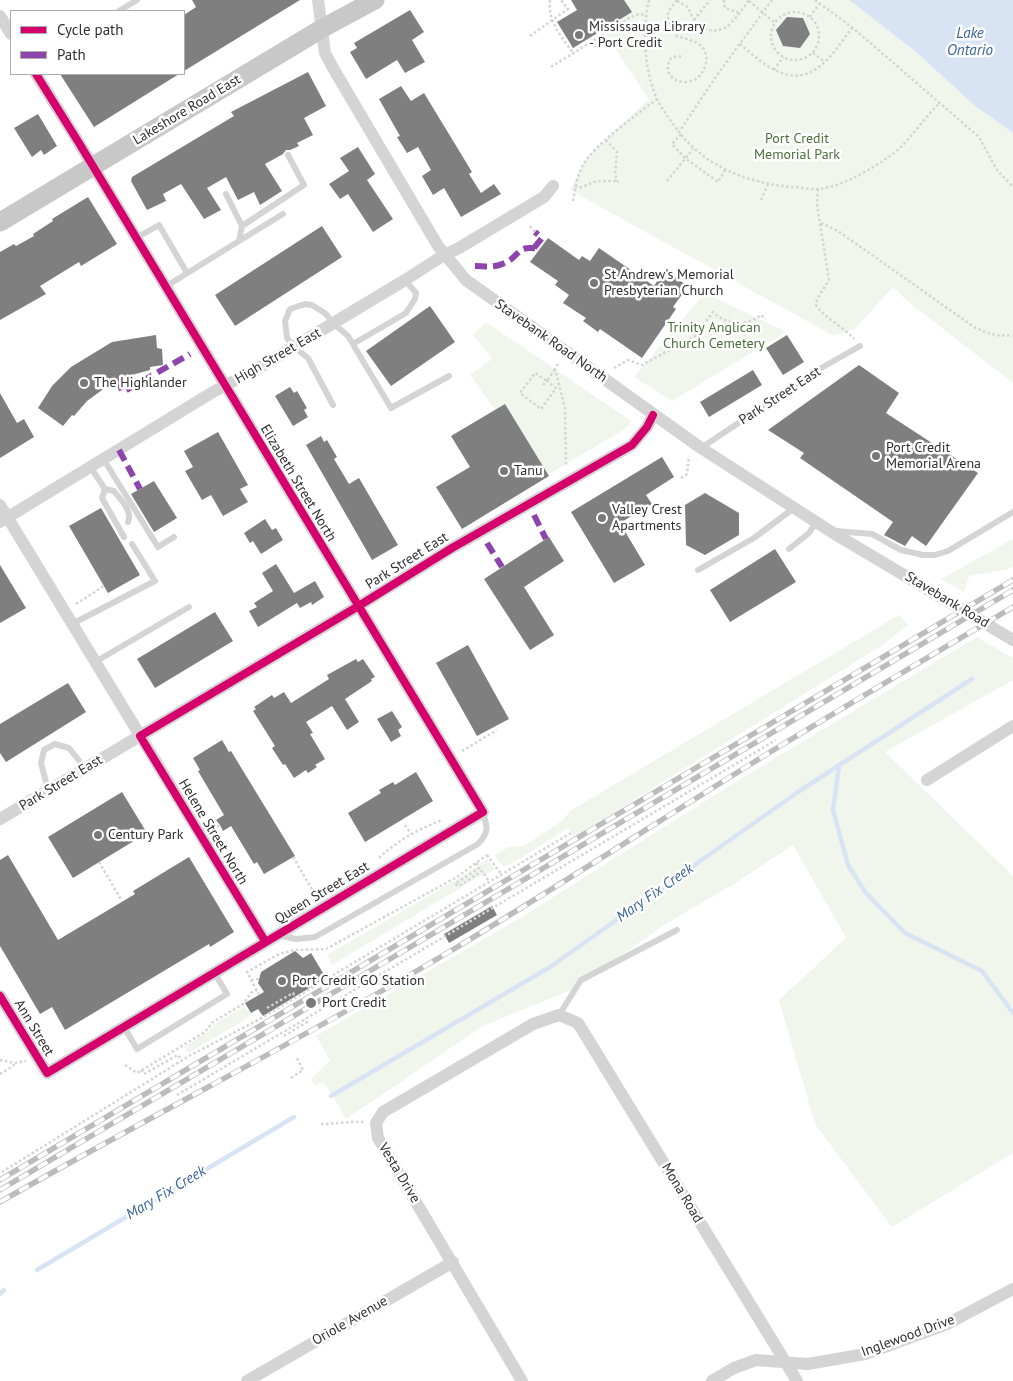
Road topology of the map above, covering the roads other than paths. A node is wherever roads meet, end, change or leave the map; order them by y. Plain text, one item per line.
1 (137, 0) edge
2 (318, 0) edge
3 (375, 0) edge
4 (120, 10) edge
5 (0, 16) edge
6 (323, 28) junction
7 (10, 32) edge
8 (37, 75) edge
9 (288, 155) dead end
10 (93, 166) junction
11 (553, 186) dead end
12 (226, 194) dead end
13 (282, 214) dead end
14 (0, 222) edge
15 (242, 226) junction
16 (136, 238) junction
17 (238, 241) junction
18 (444, 255) junction
19 (187, 273) junction
20 (406, 280) junction
21 (165, 287) junction
22 (333, 323) junction
23 (353, 344) junction
24 (859, 346) road end
25 (294, 347) junction
26 (449, 376) dead end
27 (225, 386) junction
28 (333, 405) dead end
29 (653, 415) junction
30 (701, 448) junction
31 (104, 460) junction
32 (91, 468) junction
33 (105, 490) junction
34 (0, 506) edge
35 (794, 508) junction
36 (1013, 512) edge
37 (4, 520) edge
38 (128, 522) dead end
39 (816, 522) junction
40 (830, 531) junction
41 (124, 536) dead end
42 (174, 537) dead end
43 (132, 544) dead end
44 (789, 549) dead end
45 (880, 560) joint
46 (698, 570) dead end
47 (190, 607) dead end
48 (357, 607) junction
49 (72, 624) junction
50 (1013, 640) edge
51 (95, 662) junction
52 (1013, 726) edge
53 (140, 736) junction
54 (85, 768) junction
55 (927, 780) dead end
56 (48, 790) junction
57 (483, 812) junction
58 (0, 819) edge
59 (677, 930) dead end
60 (277, 935) junction
61 (265, 941) junction
62 (214, 972) junction
63 (0, 996) edge
64 (559, 1015) junction
65 (124, 1027) junction
66 (47, 1073) joint
67 (453, 1262) junction
68 (1013, 1289) edge
69 (784, 1361) junction
70 (247, 1381) edge
71 (522, 1381) edge
72 (712, 1381) edge
73 (796, 1381) edge

1 - 4 lane
2 - 6 street, Stavebank Road North
3 - 6 main road, Lakeshore Road East
5 - 7 street
6 - 10 main road, Lakeshore Road East
6 - 18 street, Stavebank Road North
8 - 10 street, Elizabeth Street North
9 - 15 lane
10 - 14 main road, Lakeshore Road East
10 - 16 street, Elizabeth Street North
11 - 18 street, High Street East
12 - 15 lane
13 - 17 lane
15 - 17 lane
16 - 19 lane
16 - 21 street, Elizabeth Street North
17 - 19 lane
18 - 20 street, High Street East
18 - 29 street, Stavebank Road North
19 - 21 lane
20 - 22 street, High Street East
20 - 23 lane
21 - 27 street, Elizabeth Street North
22 - 23 lane
22 - 25 street, High Street East
22 - 25 lane
23 - 26 lane
24 - 30 lane, Park Street East
25 - 27 street, High Street East
25 - 28 lane
27 - 31 street, High Street East
27 - 48 street, Elizabeth Street North
29 - 30 street, Stavebank Road North
29 - 48 street, Park Street East
30 - 35 street, Stavebank Road North
31 - 32 street, High Street East
31 - 42 lane
32 - 33 lane
32 - 37 street, High Street East
33 - 38 lane
33 - 41 lane
34 - 37 street, Helene Street North
35 - 39 street, Stavebank Road North
35 - 46 lane
36 - 40 lane
37 - 49 street, Helene Street North
39 - 40 street, Stavebank Road North
39 - 44 lane
40 - 45 street, Stavebank Road North
43 - 49 lane
45 - 50 street, Stavebank Road
47 - 51 lane
48 - 53 street, Park Street East
48 - 57 street, Elizabeth Street North
49 - 51 street, Helene Street North
51 - 53 street, Helene Street North
52 - 55 street
53 - 54 street, Park Street East
53 - 61 street, Helene Street North
54 - 56 street, Park Street East
54 - 56 lane
56 - 58 street, Park Street East
57 - 60 street, Queen Street East
57 - 60 lane
59 - 64 lane
60 - 61 street, Queen Street East
61 - 62 street, Queen Street East
62 - 65 street, Queen Street East
62 - 65 lane
63 - 66 street, Ann Street
64 - 67 street, Vesta Drive
64 - 69 street, Mona Road
65 - 66 street, Queen Street East
67 - 70 street, Oriole Avenue
67 - 71 street, Vesta Drive
68 - 69 street, Inglewood Drive
69 - 72 street, Inglewood Drive
69 - 73 street, Mona Road

